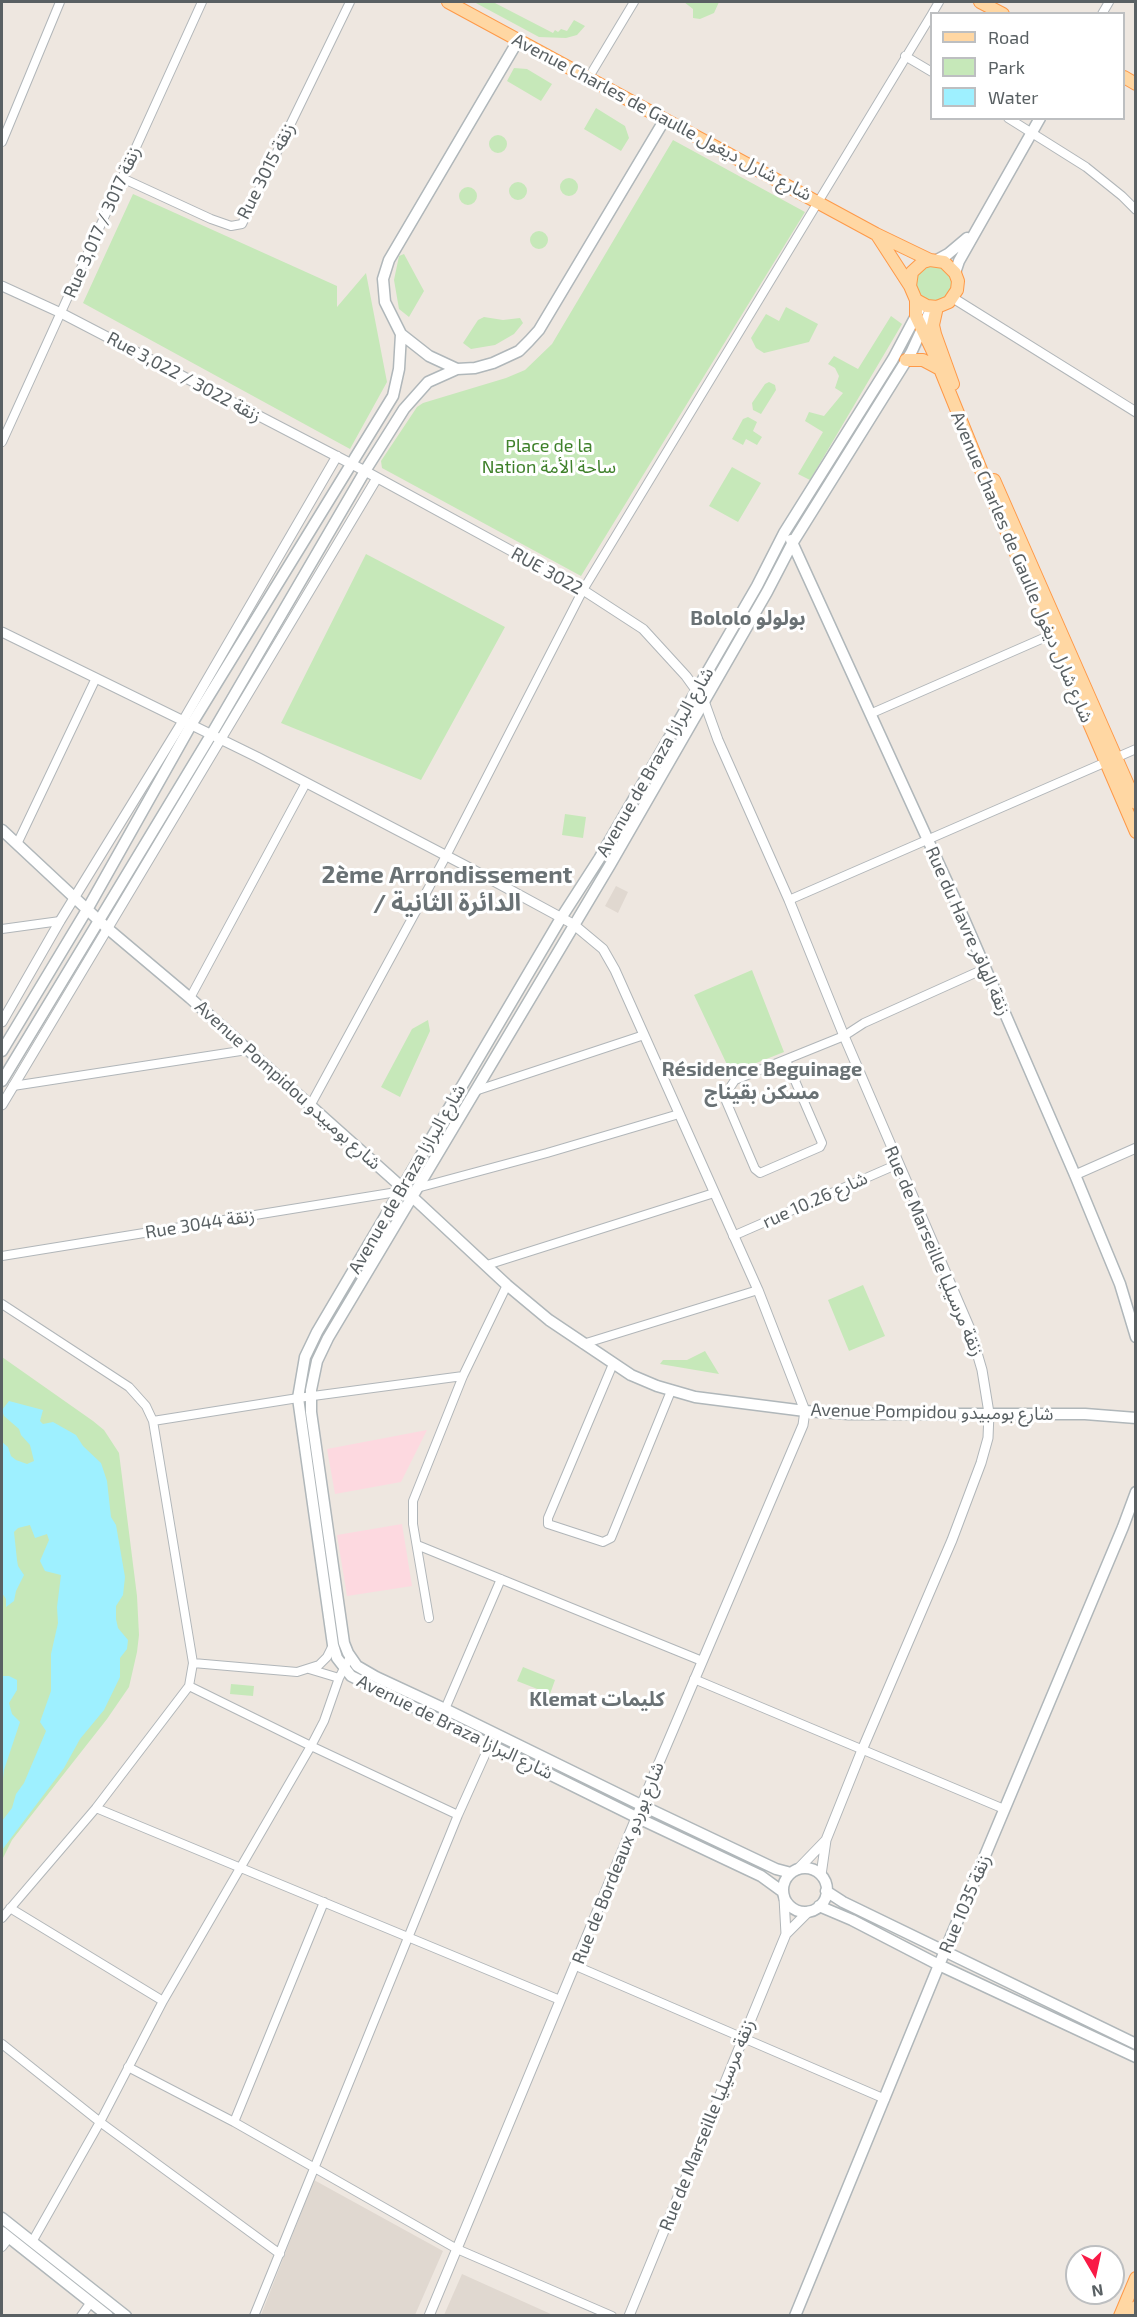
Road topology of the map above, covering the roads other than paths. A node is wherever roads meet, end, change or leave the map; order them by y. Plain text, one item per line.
1 (60, 2) edge
2 (202, 2) edge
3 (350, 2) edge
4 (448, 2) edge
5 (634, 2) edge
6 (984, 2) edge
7 (1000, 12) edge
8 (930, 17) edge
9 (519, 39) junction
10 (905, 56) junction
11 (930, 71) edge
12 (589, 77) junction
13 (665, 119) junction
14 (1011, 120) edge
15 (1039, 120) edge
16 (1032, 133) junction
17 (2, 142) edge
18 (122, 178) junction
19 (818, 201) junction
20 (1136, 210) edge
21 (976, 231) junction
22 (876, 234) junction
23 (934, 260) junction
24 (955, 273) junction
25 (2, 286) edge
26 (910, 286) junction
27 (953, 298) junction
28 (927, 305) junction
29 (61, 312) junction
30 (916, 316) junction
31 (921, 328) junction
32 (401, 334) junction
33 (906, 360) junction
34 (938, 368) junction
35 (457, 369) junction
36 (1136, 412) edge
37 (14, 416) junction
38 (2, 417) edge
39 (2, 442) edge
40 (337, 456) junction
41 (350, 463) junction
42 (365, 471) junction
43 (377, 478) junction
44 (808, 496) junction
45 (818, 502) junction
46 (784, 533) junction
47 (793, 542) junction
48 (583, 590) junction
49 (2, 632) edge
50 (1056, 633) junction
51 (96, 678) junction
52 (697, 690) junction
53 (704, 701) junction
54 (870, 714) junction
55 (187, 723) junction
56 (210, 735) junction
57 (222, 740) junction
58 (1136, 749) edge
59 (1110, 760) junction
60 (306, 783) junction
61 (1136, 803) edge
62 (2, 830) edge
63 (1136, 832) edge
64 (927, 838) junction
65 (17, 844) junction
66 (446, 856) junction
67 (75, 897) junction
68 (789, 900) junction
69 (88, 908) junction
70 (561, 918) junction
71 (60, 921) junction
72 (104, 924) junction
73 (573, 924) junction
74 (2, 929) edge
75 (984, 969) junction
76 (190, 998) junction
77 (2, 1022) edge
78 (644, 1035) junction
79 (844, 1036) junction
80 (247, 1050) junction
81 (2, 1051) edge
82 (786, 1060) junction
83 (2, 1081) edge
84 (13, 1086) junction
85 (475, 1091) junction
86 (2, 1105) edge
87 (310, 1106) junction
88 (679, 1114) junction
89 (1136, 1148) edge
90 (898, 1164) junction
91 (1075, 1175) junction
92 (407, 1191) junction
93 (714, 1193) junction
94 (733, 1236) junction
95 (2, 1256) edge
96 (486, 1264) junction
97 (507, 1285) junction
98 (758, 1290) junction
99 (2, 1304) edge
100 (1136, 1337) edge
101 (583, 1344) junction
102 (613, 1364) junction
103 (463, 1376) junction
104 (671, 1391) junction
105 (311, 1396) junction
106 (298, 1398) junction
107 (805, 1411) junction
108 (989, 1413) junction
109 (1136, 1418) edge
110 (153, 1421) junction
111 (1136, 1492) edge
112 (417, 1545) junction
113 (501, 1579) junction
114 (429, 1618) dead end
115 (333, 1645) junction
116 (350, 1657) junction
117 (702, 1661) junction
118 (193, 1663) junction
119 (309, 1669) junction
120 (341, 1673) junction
121 (694, 1679) junction
122 (189, 1686) junction
123 (445, 1708) junction
124 (490, 1744) junction
125 (311, 1746) junction
126 (862, 1750) junction
127 (641, 1805) junction
128 (96, 1808) junction
129 (1004, 1809) junction
130 (458, 1815) junction
131 (636, 1817) junction
132 (826, 1840) junction
133 (241, 1869) junction
134 (794, 1871) junction
135 (821, 1875) junction
136 (826, 1891) junction
137 (783, 1895) junction
138 (324, 1902) junction
139 (819, 1906) junction
140 (5, 1911) edge
141 (809, 1911) junction
142 (786, 1934) junction
143 (408, 1937) junction
144 (945, 1950) junction
145 (939, 1965) junction
146 (576, 1966) junction
147 (560, 2000) junction
148 (163, 2001) junction
149 (744, 2038) junction
150 (2, 2044) edge
151 (1136, 2044) edge
152 (1136, 2057) edge
153 (128, 2067) junction
154 (885, 2099) junction
155 (100, 2122) junction
156 (234, 2122) junction
157 (313, 2167) junction
158 (2, 2218) edge
159 (4, 2239) edge
160 (32, 2242) junction
161 (457, 2249) junction
162 (280, 2254) junction
163 (1136, 2278) edge
164 (91, 2302) junction
165 (1136, 2307) edge
166 (81, 2316) edge
167 (108, 2316) edge
168 (126, 2316) edge
169 (254, 2316) edge
170 (429, 2316) edge
171 (612, 2316) edge
172 (629, 2316) edge
173 (795, 2316) edge
174 (1120, 2316) edge
175 (1132, 2316) edge

1 - 17 street
2 - 18 street, Rue 3,017 / زنقة 3017
3 - 18 street, Rue 3015 زنقة
4 - 9 main road, Avenue Charles de Gaulle شارع شارل ديغول
5 - 12 street
6 - 7 main road
8 - 10 street
9 - 12 main road, Avenue Charles de Gaulle شارع شارل ديغول
9 - 32 main road
10 - 11 street
10 - 19 street
12 - 13 main road, Avenue Charles de Gaulle شارع شارل ديغول
13 - 19 main road, Avenue Charles de Gaulle شارع شارل ديغول
13 - 35 main road
14 - 16 street
15 - 16 main road
16 - 20 street
16 - 21 main road
18 - 29 street, Rue 3,017 / زنقة 3017
19 - 22 main road, Avenue Charles de Gaulle شارع شارل ديغول
19 - 48 street
21 - 23 main road
21 - 24 main road
22 - 23 main road, Avenue Charles de Gaulle شارع شارل ديغول
22 - 26 main road, Avenue Charles de Gaulle شارع شارل ديغول
23 - 24 main road
23 - 26 main road
24 - 27 main road
25 - 29 street, Rue 3,022 / زنقة 3022
26 - 28 main road
27 - 28 main road
27 - 36 street
28 - 30 main road, Avenue Charles de Gaulle شارع شارل ديغول
28 - 31 main road, Avenue de Braza شارع البرازا
28 - 50 main road, Avenue Charles de Gaulle شارع شارل ديغول
29 - 37 street, Rue 3,017 / زنقة 3017
29 - 40 street, Rue 3,022 / زنقة 3022
30 - 31 main road, Avenue Charles de Gaulle شارع شارل ديغول
30 - 44 main road, Avenue de Braza شارع البرازا
31 - 33 main road, Avenue de Braza شارع البرازا
31 - 34 main road, Avenue Charles de Gaulle شارع شارل ديغول
32 - 35 main road
32 - 41 main road
33 - 34 main road
33 - 45 main road, Avenue de Braza شارع البرازا
34 - 50 main road, Avenue Charles de Gaulle شارع شارل ديغول
35 - 42 main road
37 - 38 street
37 - 39 street, Rue 3,017 / زنقة 3017
40 - 41 street, Rue 3,022 / زنقة 3022
40 - 55 street
41 - 42 street, Rue 3,022 / زنقة 3022
41 - 55 main road
42 - 43 street, RUE 3022
42 - 56 main road
43 - 48 street, RUE 3022
43 - 57 street
44 - 45 main road
44 - 46 main road, Avenue de Braza شارع البرازا
45 - 47 main road, Avenue de Braza شارع البرازا
46 - 47 main road, Rue du Havre زنقة الهافر
46 - 52 main road, Avenue de Braza شارع البرازا
47 - 53 main road, Avenue de Braza شارع البرازا
47 - 54 main road, Rue du Havre زنقة الهافر
48 - 52 street, RUE 3022
48 - 66 street
49 - 51 street
50 - 54 street
50 - 59 main road, Avenue Charles de Gaulle شارع شارل ديغول
51 - 55 street
51 - 65 street
52 - 53 street, RUE 3022
52 - 70 main road, Avenue de Braza شارع البرازا
53 - 68 street, Rue de Marseille زنقة مرسيليا
53 - 73 main road, Avenue de Braza شارع البرازا
54 - 64 main road, Rue du Havre زنقة الهافر
55 - 56 street
55 - 67 street
55 - 69 main road
56 - 57 street
56 - 72 main road
57 - 60 street
57 - 72 street
58 - 59 street
59 - 61 main road, Avenue Charles de Gaulle شارع شارل ديغول
59 - 63 main road, Avenue Charles de Gaulle شارع شارل ديغول
59 - 64 street
60 - 66 street
60 - 76 street
62 - 65 main road, Avenue Pompidou شارع بومبيدو
64 - 68 street
64 - 75 main road, Rue du Havre زنقة الهافر
65 - 67 main road, Avenue Pompidou شارع بومبيدو
66 - 70 street
66 - 87 street
67 - 69 main road, Avenue Pompidou شارع بومبيدو
67 - 71 street
68 - 79 street, Rue de Marseille زنقة مرسيليا
69 - 72 main road, Avenue Pompidou شارع بومبيدو
69 - 81 main road
70 - 73 street
70 - 92 main road, Avenue de Braza شارع البرازا
71 - 74 street
71 - 77 street
72 - 76 main road, Avenue Pompidou شارع بومبيدو
72 - 83 main road
72 - 84 street
73 - 78 street
73 - 85 main road, Avenue de Braza شارع البرازا
75 - 79 street
75 - 91 main road, Rue du Havre زنقة الهافر
76 - 80 main road, Avenue Pompidou شارع بومبيدو
78 - 85 street
78 - 88 street
79 - 82 street
79 - 90 street, Rue de Marseille زنقة مرسيليا
80 - 84 street
80 - 87 main road, Avenue Pompidou شارع بومبيدو
82 - 82 street
84 - 86 street
85 - 92 main road, Avenue de Braza شارع البرازا
87 - 92 main road, Avenue Pompidou شارع بومبيدو
88 - 92 street, Rue 3044 زنقة
88 - 93 street
89 - 91 street
90 - 94 street, rue 10.26 شارع
90 - 108 street, Rue de Marseille زنقة مرسيليا
91 - 100 main road, Rue du Havre زنقة الهافر
92 - 95 street, Rue 3044 زنقة
92 - 96 main road, Avenue Pompidou شارع بومبيدو
92 - 105 main road, Avenue de Braza شارع البرازا
92 - 106 main road, Avenue de Braza شارع البرازا
93 - 94 street
93 - 96 street
94 - 98 street
96 - 97 main road, Avenue Pompidou شارع بومبيدو
97 - 101 main road, Avenue Pompidou شارع بومبيدو
97 - 103 street
98 - 101 street
98 - 107 street
99 - 110 street
101 - 102 main road, Avenue Pompidou شارع بومبيدو
102 - 104 main road, Avenue Pompidou شارع بومبيدو
102 - 104 street
103 - 105 street
103 - 112 street
104 - 107 main road, Avenue Pompidou شارع بومبيدو
105 - 106 street
105 - 116 main road, Avenue de Braza شارع البرازا
106 - 110 street
106 - 115 main road, Avenue de Braza شارع البرازا
107 - 108 main road, Avenue Pompidou شارع بومبيدو
107 - 117 street, Rue de Bordeaux شارع بوردو
108 - 109 main road, Avenue Pompidou شارع بومبيدو
108 - 126 street, Rue de Marseille زنقة مرسيليا
110 - 118 street
111 - 129 main road, Rue 1035 زنقة
112 - 113 street
112 - 114 street
113 - 117 street
113 - 123 street
115 - 119 street
115 - 120 main road, Avenue de Braza شارع البرازا
116 - 120 street
116 - 123 main road, Avenue de Braza شارع البرازا
117 - 121 street, Rue de Bordeaux شارع بوردو
118 - 119 street
118 - 122 street
119 - 120 street
120 - 124 main road, Avenue de Braza شارع البرازا
120 - 125 street
121 - 126 street
121 - 127 street, Rue de Bordeaux شارع بوردو
122 - 125 street
122 - 128 street
123 - 127 main road, Avenue de Braza شارع البرازا
124 - 130 street
124 - 131 main road, Avenue de Braza شارع البرازا
125 - 130 street
125 - 133 street
126 - 129 street
126 - 132 street, Rue de Marseille زنقة مرسيليا
127 - 131 street, Rue de Bordeaux شارع بوردو
127 - 134 main road, Avenue de Braza شارع البرازا
128 - 133 street
128 - 140 street
129 - 144 main road, Rue 1035 زنقة
130 - 143 street
131 - 137 main road, Avenue de Braza شارع البرازا
131 - 146 street, Rue de Bordeaux شارع بوردو
132 - 134 street, Rue de Marseille زنقة مرسيليا
132 - 135 street, Rue de Marseille زنقة مرسيليا
133 - 138 street
133 - 148 street
134 - 135 main road
134 - 137 main road
135 - 136 main road
136 - 139 main road
136 - 144 main road
137 - 141 main road
137 - 142 street, Rue de Marseille زنقة مرسيليا
138 - 143 street
138 - 156 street
139 - 141 main road
139 - 145 main road
140 - 148 street
141 - 142 street, Rue de Marseille زنقة مرسيليا
142 - 149 street, Rue de Marseille زنقة مرسيليا
143 - 147 street
143 - 157 street
144 - 145 main road, Rue 1035 زنقة
144 - 151 main road
145 - 152 main road
145 - 154 main road, Rue 1035 زنقة
146 - 147 street, Rue de Bordeaux شارع بوردو
146 - 149 street
147 - 161 street, Rue de Bordeaux شارع بوردو
148 - 153 street
149 - 154 street
149 - 172 street, Rue de Marseille زنقة مرسيليا
150 - 155 street
153 - 155 street
153 - 156 street
154 - 173 main road, Rue 1035 زنقة
155 - 160 street
155 - 162 street
156 - 157 street
157 - 161 street
157 - 162 street
158 - 160 main road
159 - 164 main road
160 - 168 main road
161 - 170 street, Rue de Bordeaux شارع بوردو
161 - 171 street
162 - 169 street
163 - 174 main road
164 - 166 street
164 - 167 main road
165 - 175 main road

